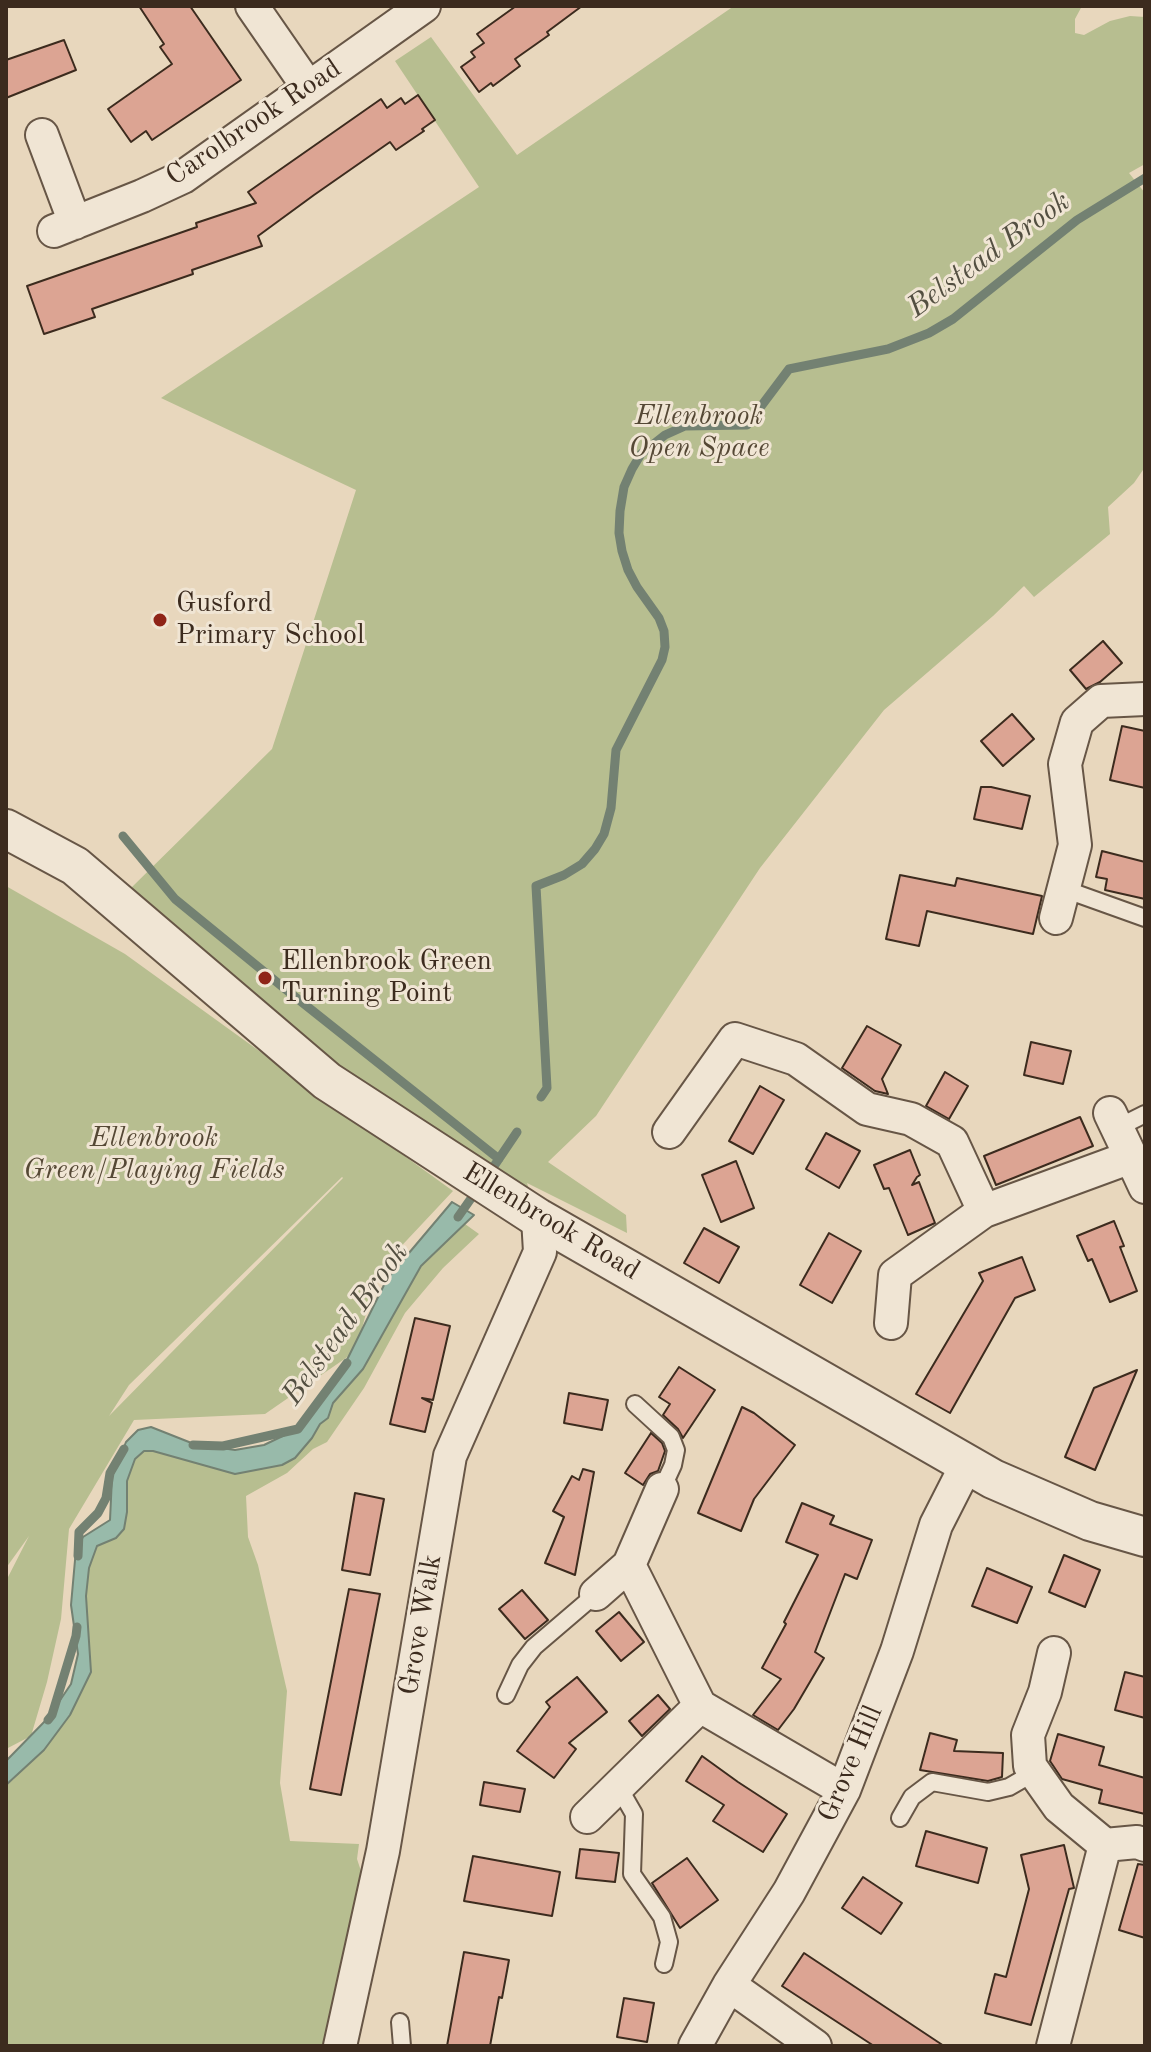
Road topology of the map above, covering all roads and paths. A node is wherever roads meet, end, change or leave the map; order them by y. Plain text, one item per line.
1 (252, 6) edge
2 (424, 6) edge
3 (308, 87) junction
4 (42, 135) dead end
5 (1145, 699) edge
6 (6, 829) edge
7 (1060, 904) joint
8 (1145, 918) edge
9 (1124, 1118) edge
10 (669, 1132) dead end
11 (1131, 1157) junction
12 (1145, 1187) edge
13 (984, 1211) junction
14 (538, 1218) junction
15 (891, 1323) dead end
16 (635, 1404) dead end
17 (967, 1464) junction
18 (662, 1489) joint
19 (1145, 1537) edge
20 (629, 1565) junction
21 (596, 1594) joint
22 (1054, 1653) dead end
23 (506, 1695) dead end
24 (700, 1706) junction
25 (1035, 1772) junction
26 (618, 1786) junction
27 (844, 1790) junction
28 (587, 1817) dead end
29 (900, 1818) dead end
30 (1105, 1845) junction
31 (1145, 1845) edge
32 (664, 1964) dead end
33 (729, 1985) junction
34 (400, 2022) dead end
35 (340, 2046) edge
36 (402, 2046) edge
37 (695, 2046) edge
38 (815, 2046) edge
39 (1053, 2046) edge

1 - 3 street
2 - 3 street, Carolbrook Road
3 - 4 street, Carolbrook Road
5 - 7 street
6 - 14 street, Ellenbrook Road
7 - 8 lane
9 - 11 street
10 - 13 street
11 - 12 street
11 - 13 street
13 - 15 street
14 - 17 street, Ellenbrook Road
14 - 35 street, Grove Walk
16 - 18 lane
17 - 19 street, Ellenbrook Road
17 - 27 street, Grove Hill
18 - 20 street
20 - 21 street
20 - 24 street
21 - 23 lane
22 - 25 street
24 - 26 street
24 - 27 street
25 - 29 lane
25 - 30 street
26 - 28 street
26 - 32 lane
27 - 33 street, Grove Hill
30 - 31 street
30 - 39 street
33 - 37 street, Grove Hill
33 - 38 street
34 - 36 lane

